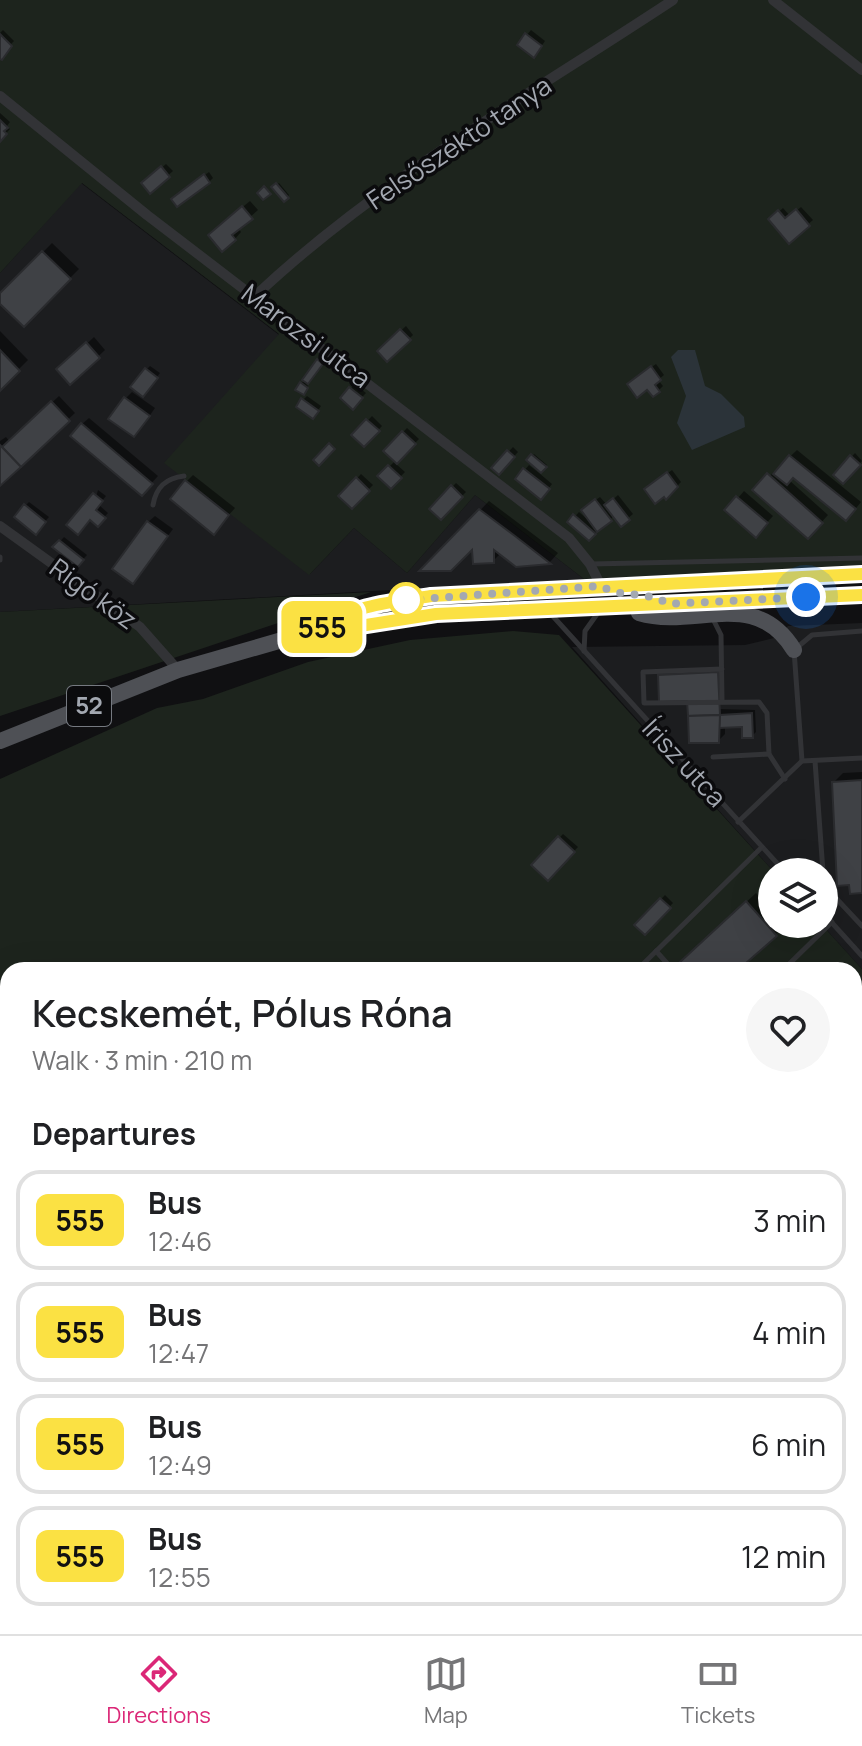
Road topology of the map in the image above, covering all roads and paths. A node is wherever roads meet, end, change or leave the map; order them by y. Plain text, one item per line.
1 (673, 0) edge
2 (773, 0) edge
3 (862, 70) edge
4 (0, 96) edge
5 (254, 297) junction
6 (184, 476) dead end
7 (153, 505) dead end
8 (0, 526) edge
9 (862, 558) edge
10 (590, 564) junction
11 (862, 574) edge
12 (601, 586) junction
13 (862, 595) edge
14 (668, 604) junction
15 (609, 606) junction
16 (547, 609) junction
17 (710, 614) junction
18 (320, 629) junction
19 (862, 631) edge
20 (794, 650) junction
21 (584, 652) junction
22 (722, 669) junction
23 (178, 670) junction
24 (722, 700) junction
25 (0, 741) edge
26 (769, 754) junction
27 (713, 757) dead end
28 (862, 758) edge
29 (802, 761) junction
30 (815, 761) junction
31 (785, 779) junction
32 (738, 822) junction
33 (762, 847) junction
34 (772, 858) edge
35 (820, 858) edge
36 (838, 900) edge
37 (862, 926) edge
38 (838, 929) edge
39 (816, 938) edge
40 (656, 951) junction
41 (862, 956) edge
42 (645, 962) edge
43 (666, 962) edge
44 (791, 962) edge

1 - 5 street, Felsőszéktó tanya
2 - 3 street
4 - 5 street, Marozsi utca
5 - 10 street, Marozsi utca
6 - 7 lane
8 - 23 street, Rigó köz
9 - 10 lane
10 - 12 street, Marozsi utca
11 - 12 main road, 52
12 - 14 main road
12 - 18 main road, 52
13 - 14 main road, 52
14 - 15 main road, 52
15 - 16 main road, 52
15 - 17 main road
15 - 21 lane
16 - 18 main road, 52
16 - 21 lane, Írisz utca
17 - 20 main road
17 - 22 lane
18 - 23 main road, 52
19 - 20 lane
20 - 29 lane
21 - 32 lane, Írisz utca
22 - 24 lane
22 - 24 lane
23 - 25 main road, 52
24 - 26 lane
26 - 27 lane
26 - 31 lane
28 - 30 lane
29 - 30 lane
29 - 31 lane
30 - 35 lane
31 - 32 lane
32 - 33 lane, Írisz utca
33 - 34 lane, Írisz utca
33 - 40 lane
36 - 37 lane
38 - 41 lane
39 - 44 lane
40 - 42 lane
40 - 43 lane

